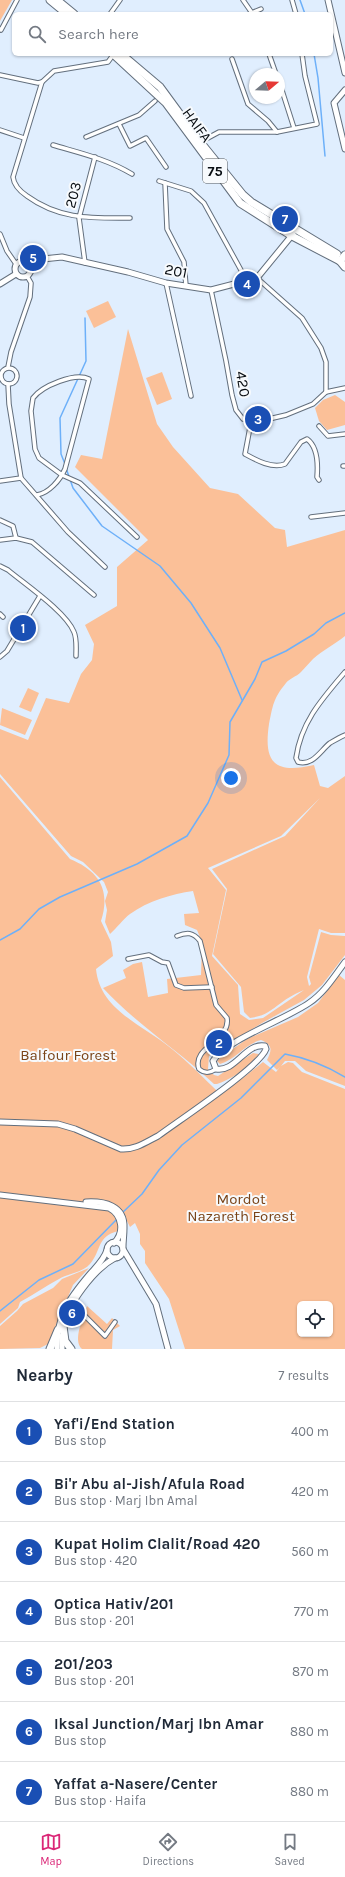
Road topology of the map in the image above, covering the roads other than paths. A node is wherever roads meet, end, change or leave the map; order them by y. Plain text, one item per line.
1 (17, 0) edge
2 (50, 0) edge
3 (57, 0) edge
4 (120, 0) edge
5 (244, 0) edge
6 (292, 0) edge
7 (328, 0) edge
8 (261, 9) dead end
9 (65, 12) edge
10 (72, 12) edge
11 (111, 12) edge
12 (250, 12) edge
13 (254, 12) edge
14 (295, 12) edge
15 (331, 12) edge
16 (333, 21) edge
17 (0, 31) edge
18 (112, 56) edge
19 (115, 56) edge
20 (123, 56) edge
21 (270, 56) edge
22 (302, 56) edge
23 (232, 60) dead end
24 (274, 68) edge
25 (345, 73) edge
26 (0, 75) edge
27 (42, 82) junction
28 (345, 90) edge
29 (285, 100) edge
30 (155, 101) dead end
31 (119, 124) junction
32 (294, 128) junction
33 (0, 130) edge
34 (277, 132) junction
35 (86, 137) dead end
36 (24, 138) junction
37 (206, 139) dead end
38 (53, 145) dead end
39 (345, 149) edge
40 (95, 157) junction
41 (166, 167) dead end
42 (132, 174) dead end
43 (159, 181) dead end
44 (166, 183) junction
45 (80, 218) junction
46 (130, 218) dead end
47 (294, 233) junction
48 (0, 234) edge
49 (342, 257) edge
50 (86, 263) junction
51 (16, 264) junction
52 (29, 264) junction
53 (345, 267) edge
54 (16, 274) junction
55 (27, 276) junction
56 (258, 278) junction
57 (247, 281) junction
58 (166, 283) junction
59 (0, 284) edge
60 (186, 286) junction
61 (211, 290) junction
62 (8, 368) junction
63 (1, 380) edge
64 (8, 384) junction
65 (345, 388) edge
66 (326, 392) junction
67 (191, 396) dead end
68 (251, 422) junction
69 (319, 426) dead end
70 (345, 434) edge
71 (62, 475) junction
72 (21, 478) junction
73 (319, 480) dead end
74 (0, 481) edge
75 (37, 496) junction
76 (345, 513) edge
77 (311, 517) dead end
78 (0, 520) edge
79 (137, 537) dead end
80 (16, 538) junction
81 (0, 540) edge
82 (0, 566) edge
83 (105, 567) dead end
84 (94, 595) dead end
85 (40, 596) junction
86 (76, 656) dead end
87 (0, 657) edge
88 (345, 672) edge
89 (345, 735) edge
90 (177, 936) dead end
91 (128, 959) dead end
92 (345, 962) edge
93 (212, 988) junction
94 (216, 1069) junction
95 (0, 1122) edge
96 (0, 1195) edge
97 (73, 1203) junction
98 (114, 1243) junction
99 (123, 1248) junction
100 (107, 1250) junction
101 (116, 1258) junction
102 (136, 1271) junction
103 (72, 1303) junction
104 (115, 1322) dead end
105 (61, 1328) junction
106 (50, 1349) edge
107 (57, 1349) edge
108 (62, 1349) edge
109 (71, 1349) edge
110 (168, 1349) edge

1 - 17 street
2 - 9 highway
3 - 10 highway
4 - 11 street
5 - 12 street
6 - 14 street
7 - 15 street
8 - 13 street
16 - 25 street
18 - 27 street
19 - 47 highway, HAIFA / 75
20 - 47 highway, HAIFA / 75
21 - 24 street
22 - 32 street
23 - 34 street
26 - 27 street
27 - 36 street
28 - 39 street
29 - 32 street
30 - 31 street
31 - 35 street
31 - 41 street
32 - 34 street
33 - 36 street
34 - 37 street
36 - 45 street
38 - 40 street
40 - 42 street
40 - 45 street, 203
43 - 44 street
44 - 57 street
44 - 60 street
45 - 46 street
45 - 50 street, 203
47 - 49 highway, HAIFA / 75
47 - 56 street
48 - 51 street
49 - 53 highway, 75
50 - 52 street, 201
50 - 58 street, 201
51 - 52 street
51 - 54 street
52 - 55 street
54 - 55 street
54 - 59 street
55 - 62 street
56 - 57 street, 201
56 - 66 street
57 - 61 street, 201
58 - 60 street, 201
58 - 67 street
60 - 61 street, 201
61 - 68 street, 420
62 - 63 street
62 - 64 street
63 - 64 street
64 - 72 street
65 - 66 street
66 - 68 street
68 - 73 street
69 - 70 street
71 - 71 street
71 - 75 street
71 - 79 street
72 - 74 street
72 - 75 street
75 - 83 street
76 - 77 street
78 - 80 street
80 - 81 street
80 - 84 street
82 - 85 street
85 - 86 street
85 - 87 street
88 - 89 street
90 - 93 street
91 - 93 street
92 - 94 street
93 - 94 street
94 - 95 street
96 - 97 street
97 - 98 street
97 - 99 street
98 - 99 street
98 - 100 street
99 - 101 street
99 - 102 street
100 - 101 street
100 - 105 street
101 - 102 street
101 - 103 street
102 - 110 street
103 - 104 street
103 - 105 street
105 - 106 highway
105 - 107 street
105 - 108 street
105 - 109 highway

